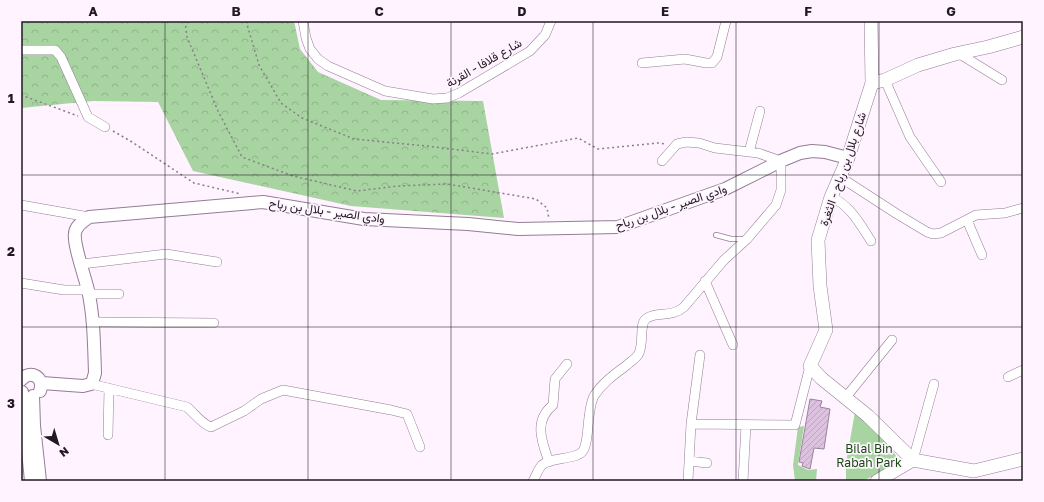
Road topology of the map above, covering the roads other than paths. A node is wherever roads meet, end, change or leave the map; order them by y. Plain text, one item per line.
1 (303, 21) edge
2 (551, 21) edge
3 (726, 21) edge
4 (871, 21) edge
5 (1023, 37) edge
6 (21, 50) edge
7 (958, 54) junction
8 (642, 63) dead end
9 (1002, 80) dead end
10 (878, 81) junction
11 (760, 111) dead end
12 (105, 127) road end
13 (749, 152) junction
14 (848, 158) junction
15 (662, 161) dead end
16 (780, 161) junction
17 (840, 177) junction
18 (941, 182) dead end
19 (831, 197) junction
20 (21, 205) edge
21 (1023, 208) edge
22 (89, 217) junction
23 (967, 220) junction
24 (716, 235) dead end
25 (748, 239) junction
26 (871, 241) dead end
27 (982, 255) dead end
28 (217, 262) dead end
29 (82, 264) junction
30 (705, 281) junction
31 (21, 282) edge
32 (88, 292) junction
33 (119, 294) dead end
34 (93, 322) junction
35 (214, 323) dead end
36 (892, 340) dead end
37 (733, 345) dead end
38 (700, 355) dead end
39 (568, 364) dead end
40 (810, 366) junction
41 (1023, 370) edge
42 (1008, 377) dead end
43 (42, 383) junction
44 (91, 384) junction
45 (934, 384) dead end
46 (109, 388) junction
47 (24, 390) edge
48 (846, 397) junction
49 (691, 424) junction
50 (746, 425) junction
51 (108, 435) dead end
52 (420, 446) dead end
53 (1023, 459) edge
54 (913, 460) junction
55 (689, 461) junction
56 (549, 462) junction
57 (707, 463) dead end
58 (31, 481) edge
59 (40, 481) edge
60 (533, 481) edge
61 (688, 481) edge
62 (743, 481) edge
63 (876, 481) edge

1 - 2 street, شارع قلافا - القرنة
3 - 8 street
4 - 10 main road, شارع بلال بن رباح - الثغرة
5 - 7 main road
6 - 12 street
7 - 9 street
7 - 10 main road
10 - 14 main road, شارع بلال بن رباح - الثغرة
10 - 18 street
11 - 13 street
13 - 15 street
13 - 16 street
14 - 16 street, وادي الصير - بلال بن رباح
14 - 17 main road, شارع بلال بن رباح - الثغرة
16 - 22 street, وادي الصير - بلال بن رباح
16 - 25 street
17 - 19 main road, شارع بلال بن رباح - الثغرة
17 - 23 street
19 - 26 street
19 - 40 main road, شارع بلال بن رباح - الثغرة
20 - 22 street
21 - 23 street
22 - 29 street
23 - 27 street
24 - 25 lane
25 - 30 street
28 - 29 street
29 - 32 street
30 - 37 street
30 - 56 street
31 - 32 street
32 - 33 street
32 - 34 street
34 - 35 street
34 - 44 street
36 - 48 street
38 - 49 street
39 - 56 street
40 - 48 main road
40 - 50 street
41 - 42 street
43 - 44 street
43 - 47 street
43 - 47 street
44 - 46 street
45 - 54 street
46 - 51 street
46 - 52 street
47 - 58 street
47 - 59 street
48 - 54 main road
49 - 50 street
49 - 55 street
50 - 62 street
53 - 54 main road
54 - 63 main road
55 - 57 street
55 - 61 street
56 - 60 street

